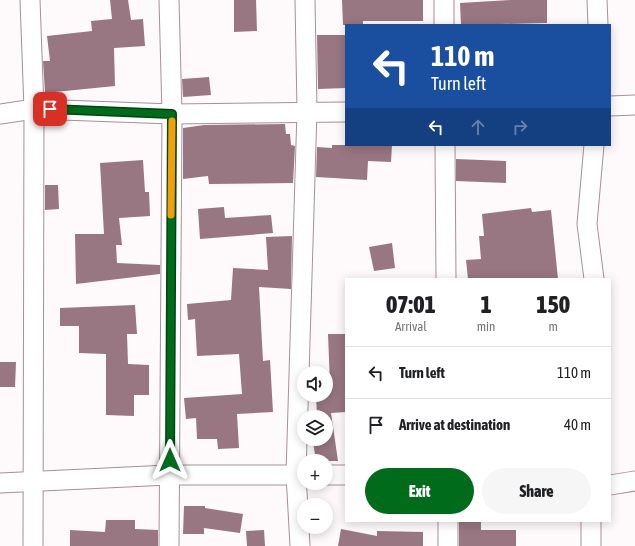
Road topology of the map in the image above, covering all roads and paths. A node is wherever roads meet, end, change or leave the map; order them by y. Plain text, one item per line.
1 (30, 0) edge
2 (170, 0) edge
3 (305, 0) edge
4 (444, 0) edge
5 (597, 0) edge
6 (444, 24) edge
7 (598, 24) edge
8 (635, 105) edge
9 (611, 106) edge
10 (34, 109) junction
11 (307, 111) junction
12 (345, 112) edge
13 (0, 114) edge
14 (172, 114) junction
15 (445, 146) edge
16 (594, 146) edge
17 (446, 278) edge
18 (594, 278) edge
19 (300, 454) edge
20 (297, 474) edge
21 (170, 475) junction
22 (333, 475) edge
23 (345, 475) edge
24 (34, 482) junction
25 (635, 482) edge
26 (0, 483) edge
27 (611, 485) edge
28 (300, 490) edge
29 (448, 522) edge
30 (591, 522) edge
31 (33, 546) edge
32 (169, 546) edge
33 (300, 546) edge
34 (448, 546) edge
35 (591, 546) edge

1 - 10 street
2 - 14 street
3 - 11 street
4 - 6 street
5 - 7 street
8 - 9 street
10 - 13 street
10 - 14 street
10 - 24 street
11 - 12 street
11 - 14 street
11 - 19 street
14 - 21 street
15 - 17 street
16 - 18 street
20 - 21 street
21 - 24 street
21 - 32 street
22 - 23 street
24 - 26 street
24 - 31 street
25 - 27 street
28 - 33 street
29 - 34 street
30 - 35 street

